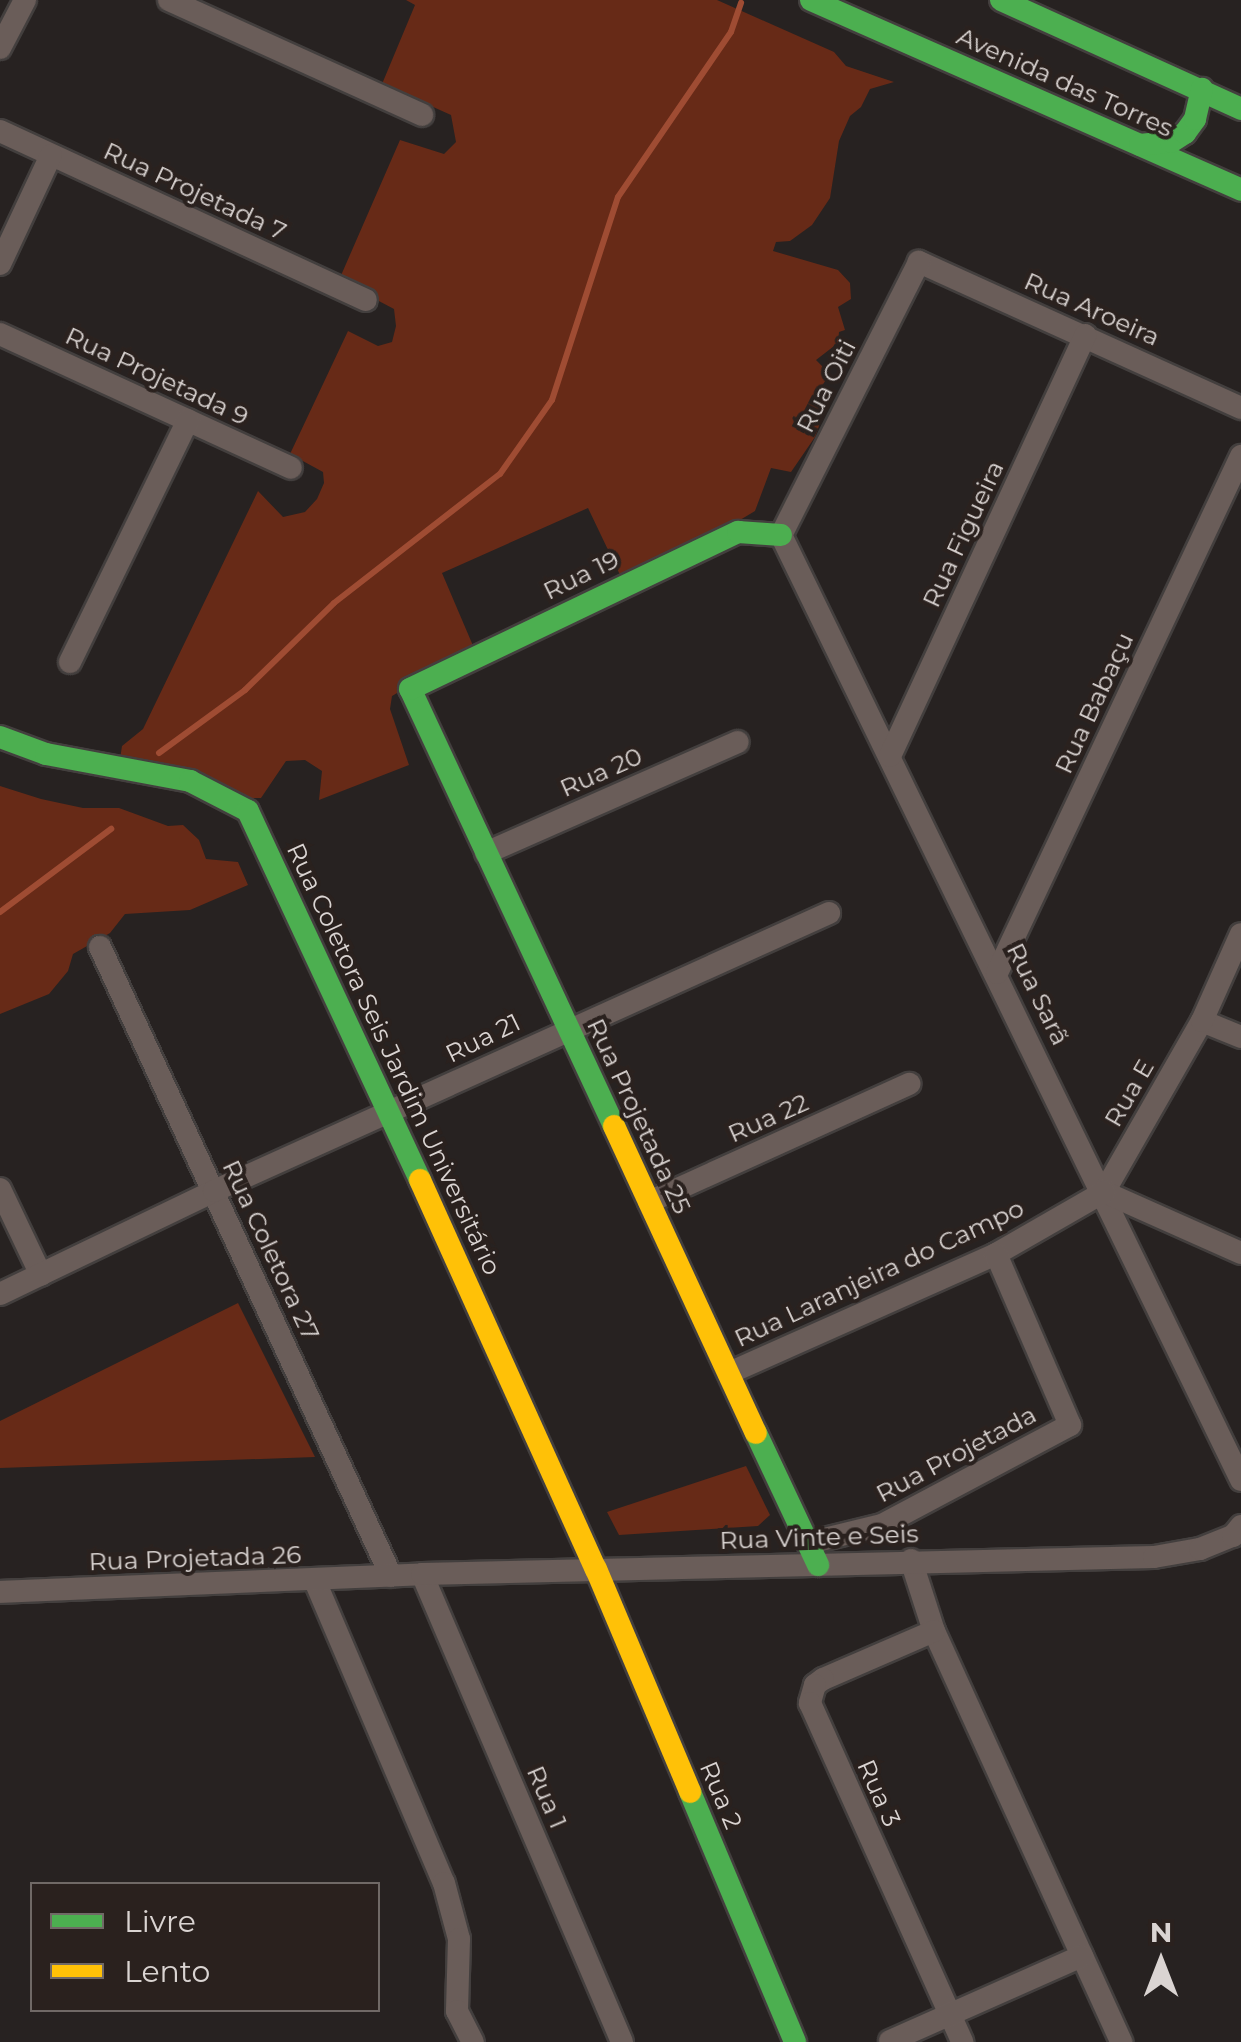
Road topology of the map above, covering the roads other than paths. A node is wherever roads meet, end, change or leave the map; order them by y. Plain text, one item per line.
1 (25, 0) edge
2 (169, 0) edge
3 (812, 0) edge
4 (1001, 0) edge
5 (0, 48) edge
6 (1202, 89) junction
7 (1241, 108) edge
8 (422, 115) dead end
9 (0, 132) edge
10 (1140, 146) junction
11 (51, 155) junction
12 (1241, 190) edge
13 (919, 262) joint
14 (0, 264) edge
15 (366, 300) dead end
16 (0, 334) edge
17 (1085, 335) junction
18 (1241, 408) edge
19 (188, 420) junction
20 (1241, 456) edge
21 (291, 468) dead end
22 (782, 535) junction
23 (70, 662) dead end
24 (410, 689) joint
25 (0, 737) edge
26 (738, 742) dead end
27 (890, 756) junction
28 (486, 853) junction
29 (829, 913) dead end
30 (1241, 934) edge
31 (100, 947) dead end
32 (997, 973) junction
33 (1202, 1021) junction
34 (568, 1028) junction
35 (1241, 1037) edge
36 (909, 1084) dead end
37 (390, 1113) junction
38 (0, 1189) edge
39 (214, 1191) junction
40 (1104, 1192) junction
41 (649, 1202) junction
42 (1241, 1253) edge
43 (996, 1254) junction
44 (41, 1275) junction
45 (0, 1294) edge
46 (729, 1373) junction
47 (1241, 1480) edge
48 (1241, 1526) edge
49 (808, 1543) junction
50 (911, 1560) junction
51 (818, 1566) junction
52 (596, 1568) junction
53 (422, 1574) junction
54 (391, 1576) junction
55 (315, 1581) junction
56 (0, 1592) edge
57 (934, 1632) junction
58 (1082, 1956) junction
59 (950, 2014) junction
60 (890, 2040) edge
61 (472, 2042) edge
62 (622, 2042) edge
63 (795, 2042) edge
64 (962, 2042) edge
65 (1120, 2042) edge

1 - 5 street
2 - 8 street
3 - 10 street, Avenida das Torres
4 - 6 street, Avenida das Torres
6 - 7 street, Avenida das Torres
6 - 10 street
9 - 11 street, Rua Projetada 7
10 - 12 street, Avenida das Torres
11 - 14 street
11 - 15 street, Rua Projetada 7
13 - 17 street, Rua Aroeira
13 - 22 street, Rua Oiti
16 - 19 street, Rua Projetada 9
17 - 18 street, Rua Aroeira
17 - 27 street, Rua Figueira
19 - 21 street, Rua Projetada 9
19 - 23 street
20 - 32 street, Rua Babaçu
22 - 24 street, Rua 19
22 - 27 street, Rua Sarã
24 - 28 street, Rua Projetada 25
25 - 37 street, Rua Coletora Seis Jardim Universitário
26 - 28 street, Rua 20
27 - 32 street, Rua Sarã
28 - 34 street, Rua Projetada 25
29 - 34 street, Rua 21
30 - 33 street, Rua E
31 - 39 street, Rua Coletora 27
32 - 40 street, Rua Sarã
33 - 35 street
33 - 40 street, Rua E
34 - 37 street, Rua 21
34 - 41 street, Rua Projetada 25
36 - 41 street, Rua 22
37 - 39 street, Rua 21
37 - 52 street, Rua Coletora Seis Jardim Universitário
38 - 44 street
39 - 44 street, Rua 21
39 - 54 street, Rua Coletora 27
40 - 42 street
40 - 43 street, Rua Laranjeira do Campo
40 - 47 street, Rua Sarã
41 - 46 street, Rua Projetada 25
43 - 46 street, Rua Laranjeira do Campo
43 - 49 street, Rua Projetada
44 - 45 street, Rua 21
46 - 49 street, Rua Projetada 25
48 - 50 street, Rua Vinte e Seis
49 - 51 street, Rua Projetada 25
50 - 51 street, Rua Vinte e Seis
50 - 57 street
51 - 52 street, Rua Vinte e Seis
52 - 53 street, Rua Vinte e Seis
52 - 63 street, Rua 2
53 - 54 street, Rua Vinte e Seis
53 - 62 street, Rua 1
54 - 55 street, Rua Projetada 26
55 - 56 street, Rua Projetada 26
55 - 61 street
57 - 58 street
57 - 59 street, Rua 3
58 - 59 street
58 - 65 street
59 - 60 street
59 - 64 street, Rua 3

